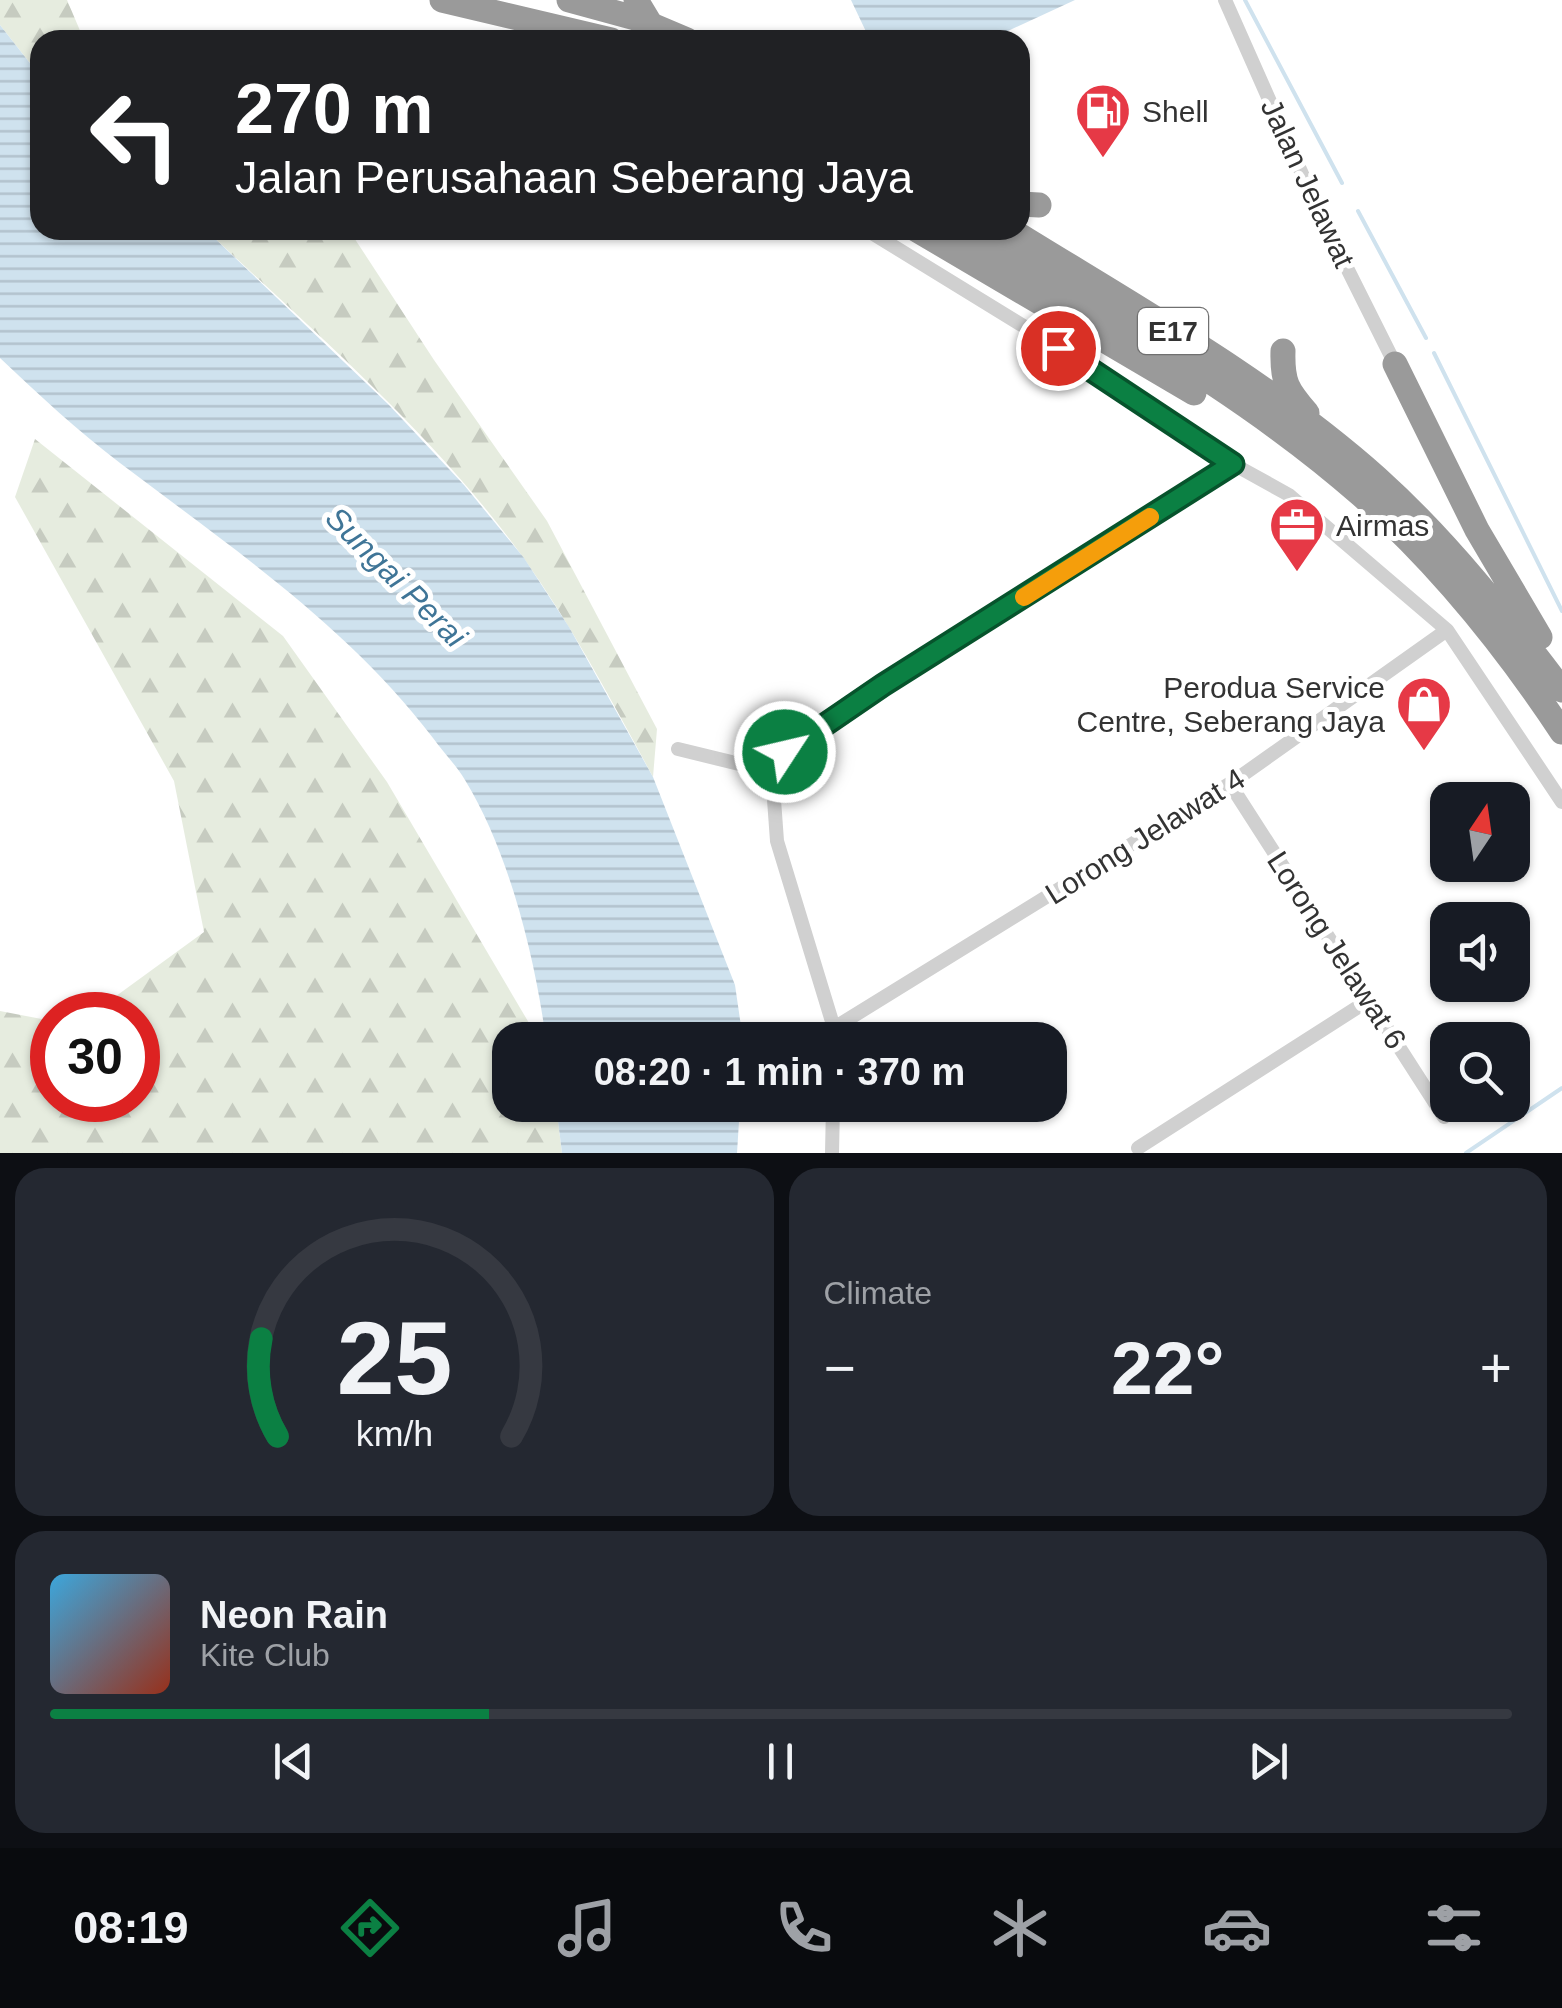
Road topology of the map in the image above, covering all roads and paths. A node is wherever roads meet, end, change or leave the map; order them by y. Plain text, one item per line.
1 (442, 0) edge
2 (569, 0) edge
3 (636, 0) edge
4 (1225, 0) edge
5 (570, 30) edge
6 (654, 30) edge
7 (664, 30) edge
8 (883, 240) edge
9 (934, 240) edge
10 (980, 240) edge
11 (1027, 240) edge
12 (1284, 351) dead end
13 (1396, 364) joint
14 (1324, 449) junction
15 (1233, 464) junction
16 (1447, 630) junction
17 (1562, 674) edge
18 (1562, 690) edge
19 (1562, 732) edge
20 (678, 749) dead end
21 (772, 772) junction
22 (1230, 784) junction
23 (1562, 802) edge
24 (1370, 1000) junction
25 (830, 1022) edge
26 (853, 1022) edge
27 (1430, 1095) edge
28 (832, 1122) edge
29 (1138, 1148) dead end
30 (832, 1153) edge

1 - 5 highway
2 - 7 highway
3 - 6 highway, bridge
4 - 13 street, Jalan Jelawat
8 - 15 street
9 - 14 highway
10 - 14 highway, E17
11 - 14 highway, E17
12 - 14 highway
13 - 17 highway
14 - 18 highway, E17
14 - 19 highway, E17
15 - 16 street
15 - 21 street
16 - 22 street, Lorong Jelawat 4
16 - 23 street
20 - 21 street
21 - 25 street
22 - 24 street, Lorong Jelawat 6
22 - 26 street, Lorong Jelawat 4
24 - 27 street, Lorong Jelawat 6
24 - 29 street
28 - 30 street

